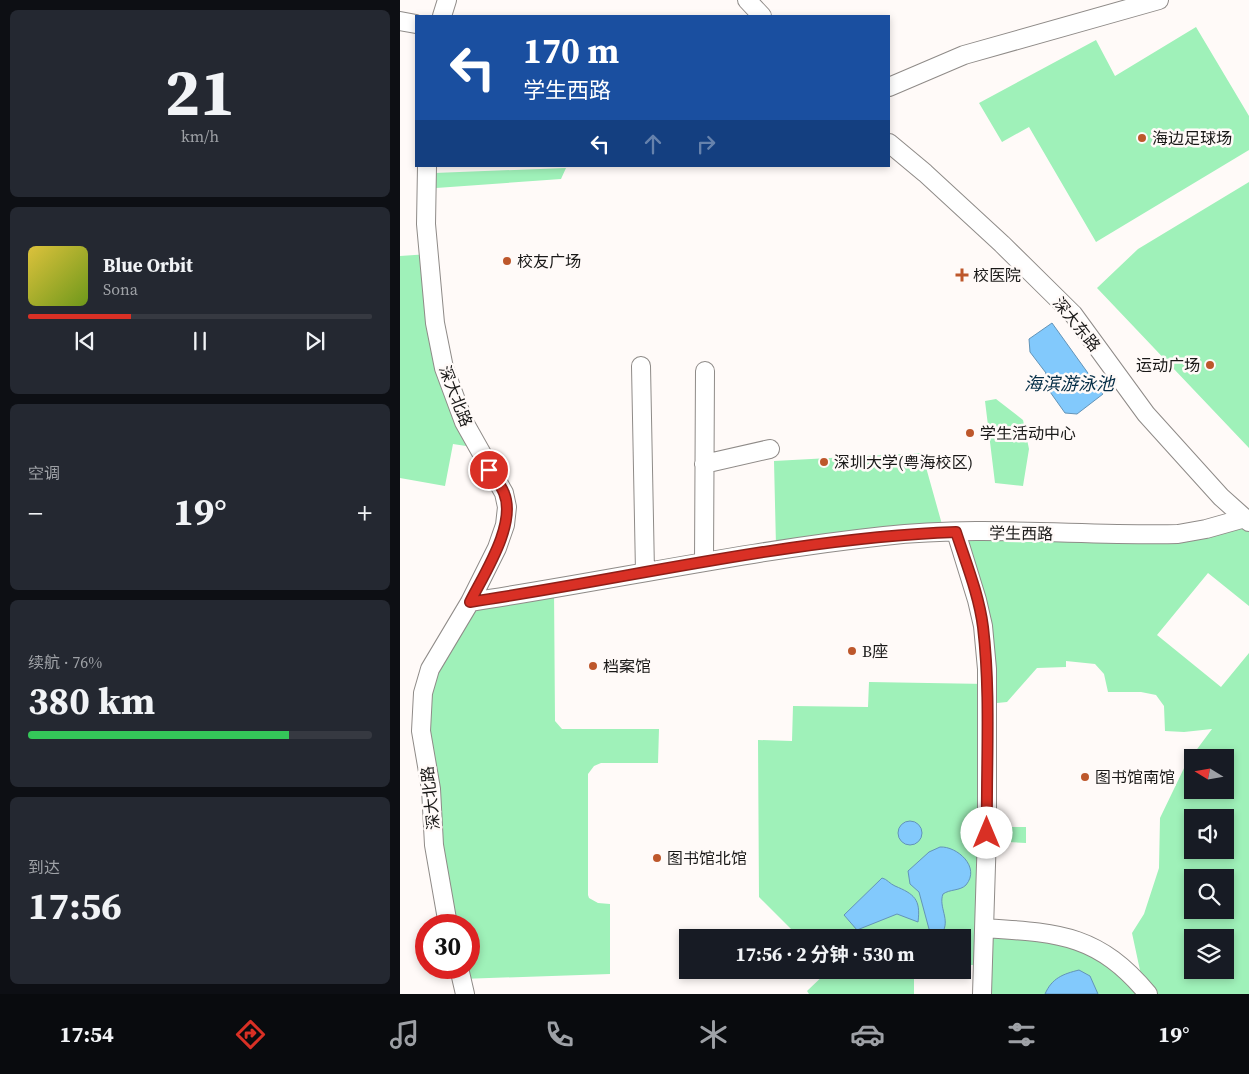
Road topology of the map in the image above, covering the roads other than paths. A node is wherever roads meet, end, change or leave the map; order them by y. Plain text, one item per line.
1 (447, 0) edge
2 (747, 0) edge
3 (1159, 0) edge
4 (442, 15) edge
5 (761, 15) edge
6 (400, 21) edge
7 (415, 24) edge
8 (890, 87) edge
9 (890, 144) edge
10 (427, 167) edge
11 (641, 366) dead end
12 (705, 371) dead end
13 (770, 449) dead end
14 (704, 464) junction
15 (1247, 520) edge
16 (956, 532) junction
17 (704, 562) junction
18 (645, 572) junction
19 (470, 602) junction
20 (446, 914) edge
21 (985, 928) junction
22 (462, 979) edge
23 (465, 994) edge
24 (982, 994) edge
25 (1148, 994) edge

1 - 4 street
2 - 5 street
3 - 8 street
6 - 7 street
9 - 15 street, 深大东路
10 - 19 street, 深大北路
11 - 18 street
12 - 14 street
13 - 14 street
14 - 17 street
15 - 16 street, 学生西路
16 - 17 street, 学生西路
16 - 21 street
17 - 18 street, 学生西路
18 - 19 street, 学生西路
19 - 20 street, 深大北路
21 - 24 street
21 - 25 street
22 - 23 street

